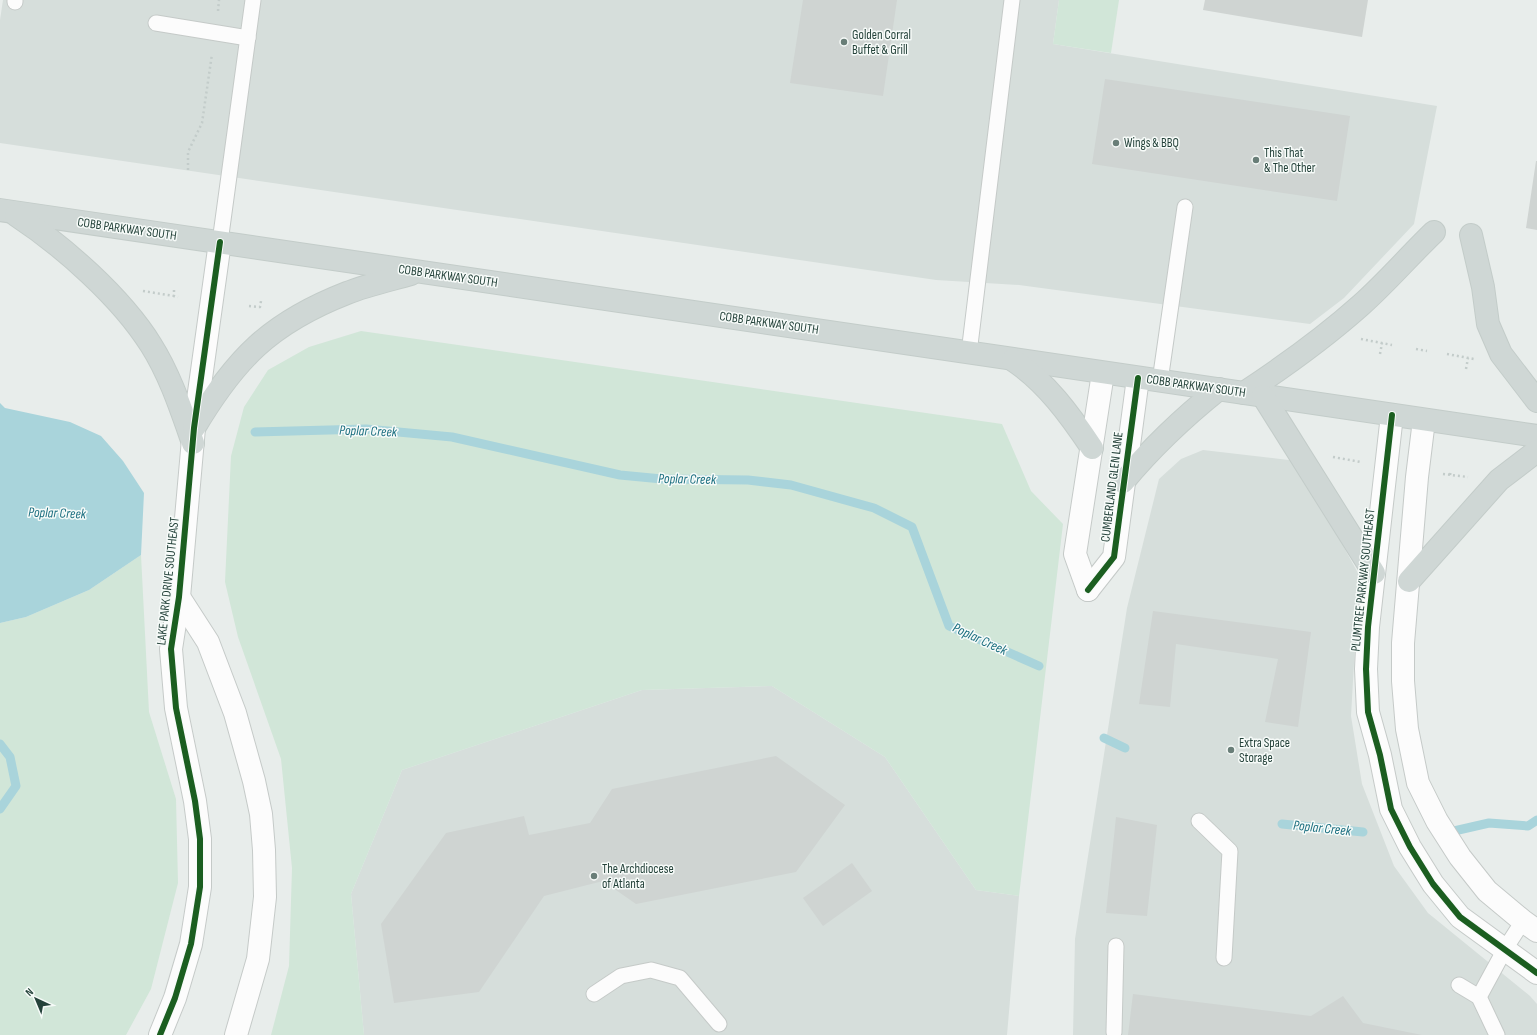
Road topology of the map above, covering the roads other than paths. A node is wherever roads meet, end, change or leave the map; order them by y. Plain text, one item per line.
1 (253, 0) edge
2 (1012, 0) edge
3 (156, 23) dead end
4 (248, 38) junction
5 (1185, 207) dead end
6 (6, 211) edge
7 (1434, 232) dead end
8 (1471, 235) dead end
9 (220, 242) junction
10 (418, 272) junction
11 (969, 353) junction
12 (1012, 359) junction
13 (1103, 373) junction
14 (1138, 378) junction
15 (1160, 381) junction
16 (1219, 389) junction
17 (1254, 395) junction
18 (1537, 401) edge
19 (1392, 415) junction
20 (1424, 420) junction
21 (193, 436) junction
22 (1537, 436) edge
23 (1092, 448) junction
24 (1537, 450) edge
25 (1123, 482) junction
26 (1374, 573) junction
27 (1408, 580) junction
28 (179, 597) junction
29 (1199, 821) dead end
30 (1530, 926) edge
31 (1116, 946) dead end
32 (1505, 949) junction
33 (1224, 958) dead end
34 (1537, 972) edge
35 (1459, 985) dead end
36 (594, 994) dead end
37 (1479, 997) junction
38 (719, 1024) dead end
39 (1114, 1032) dead end
40 (160, 1035) edge
41 (236, 1035) edge
42 (1497, 1035) edge

1 - 4 lane
2 - 11 lane
3 - 4 lane
4 - 9 lane
5 - 15 lane
6 - 9 main road, COBB PARKWAY SOUTH
6 - 21 main road
7 - 17 main road
8 - 18 main road
9 - 10 main road, COBB PARKWAY SOUTH
9 - 21 street, LAKE PARK DRIVE SOUTHEAST
10 - 11 main road, COBB PARKWAY SOUTH
10 - 21 main road
11 - 12 main road, COBB PARKWAY SOUTH
12 - 13 main road, COBB PARKWAY SOUTH
12 - 23 main road
13 - 14 main road, COBB PARKWAY SOUTH
13 - 23 street, CUMBERLAND GLEN LANE
14 - 15 main road, COBB PARKWAY SOUTH
14 - 25 street, CUMBERLAND GLEN LANE
15 - 16 main road, COBB PARKWAY SOUTH
16 - 17 main road, COBB PARKWAY SOUTH
16 - 25 main road
17 - 19 main road, COBB PARKWAY SOUTH
17 - 26 main road
19 - 20 main road, COBB PARKWAY SOUTH
19 - 26 street, PLUMTREE PARKWAY SOUTHEAST
20 - 22 main road, COBB PARKWAY SOUTH
20 - 27 street
21 - 28 street, LAKE PARK DRIVE SOUTHEAST
23 - 25 street, CUMBERLAND GLEN LANE
24 - 27 main road
26 - 32 street, PLUMTREE PARKWAY SOUTHEAST
27 - 30 street
28 - 40 street, LAKE PARK DRIVE SOUTHEAST
28 - 41 street, LAKE PARK DRIVE SOUTHEAST
29 - 33 lane
30 - 32 lane
31 - 39 lane
32 - 34 street, PLUMTREE PARKWAY SOUTHEAST
32 - 37 lane
35 - 37 lane
36 - 38 lane
37 - 42 lane

